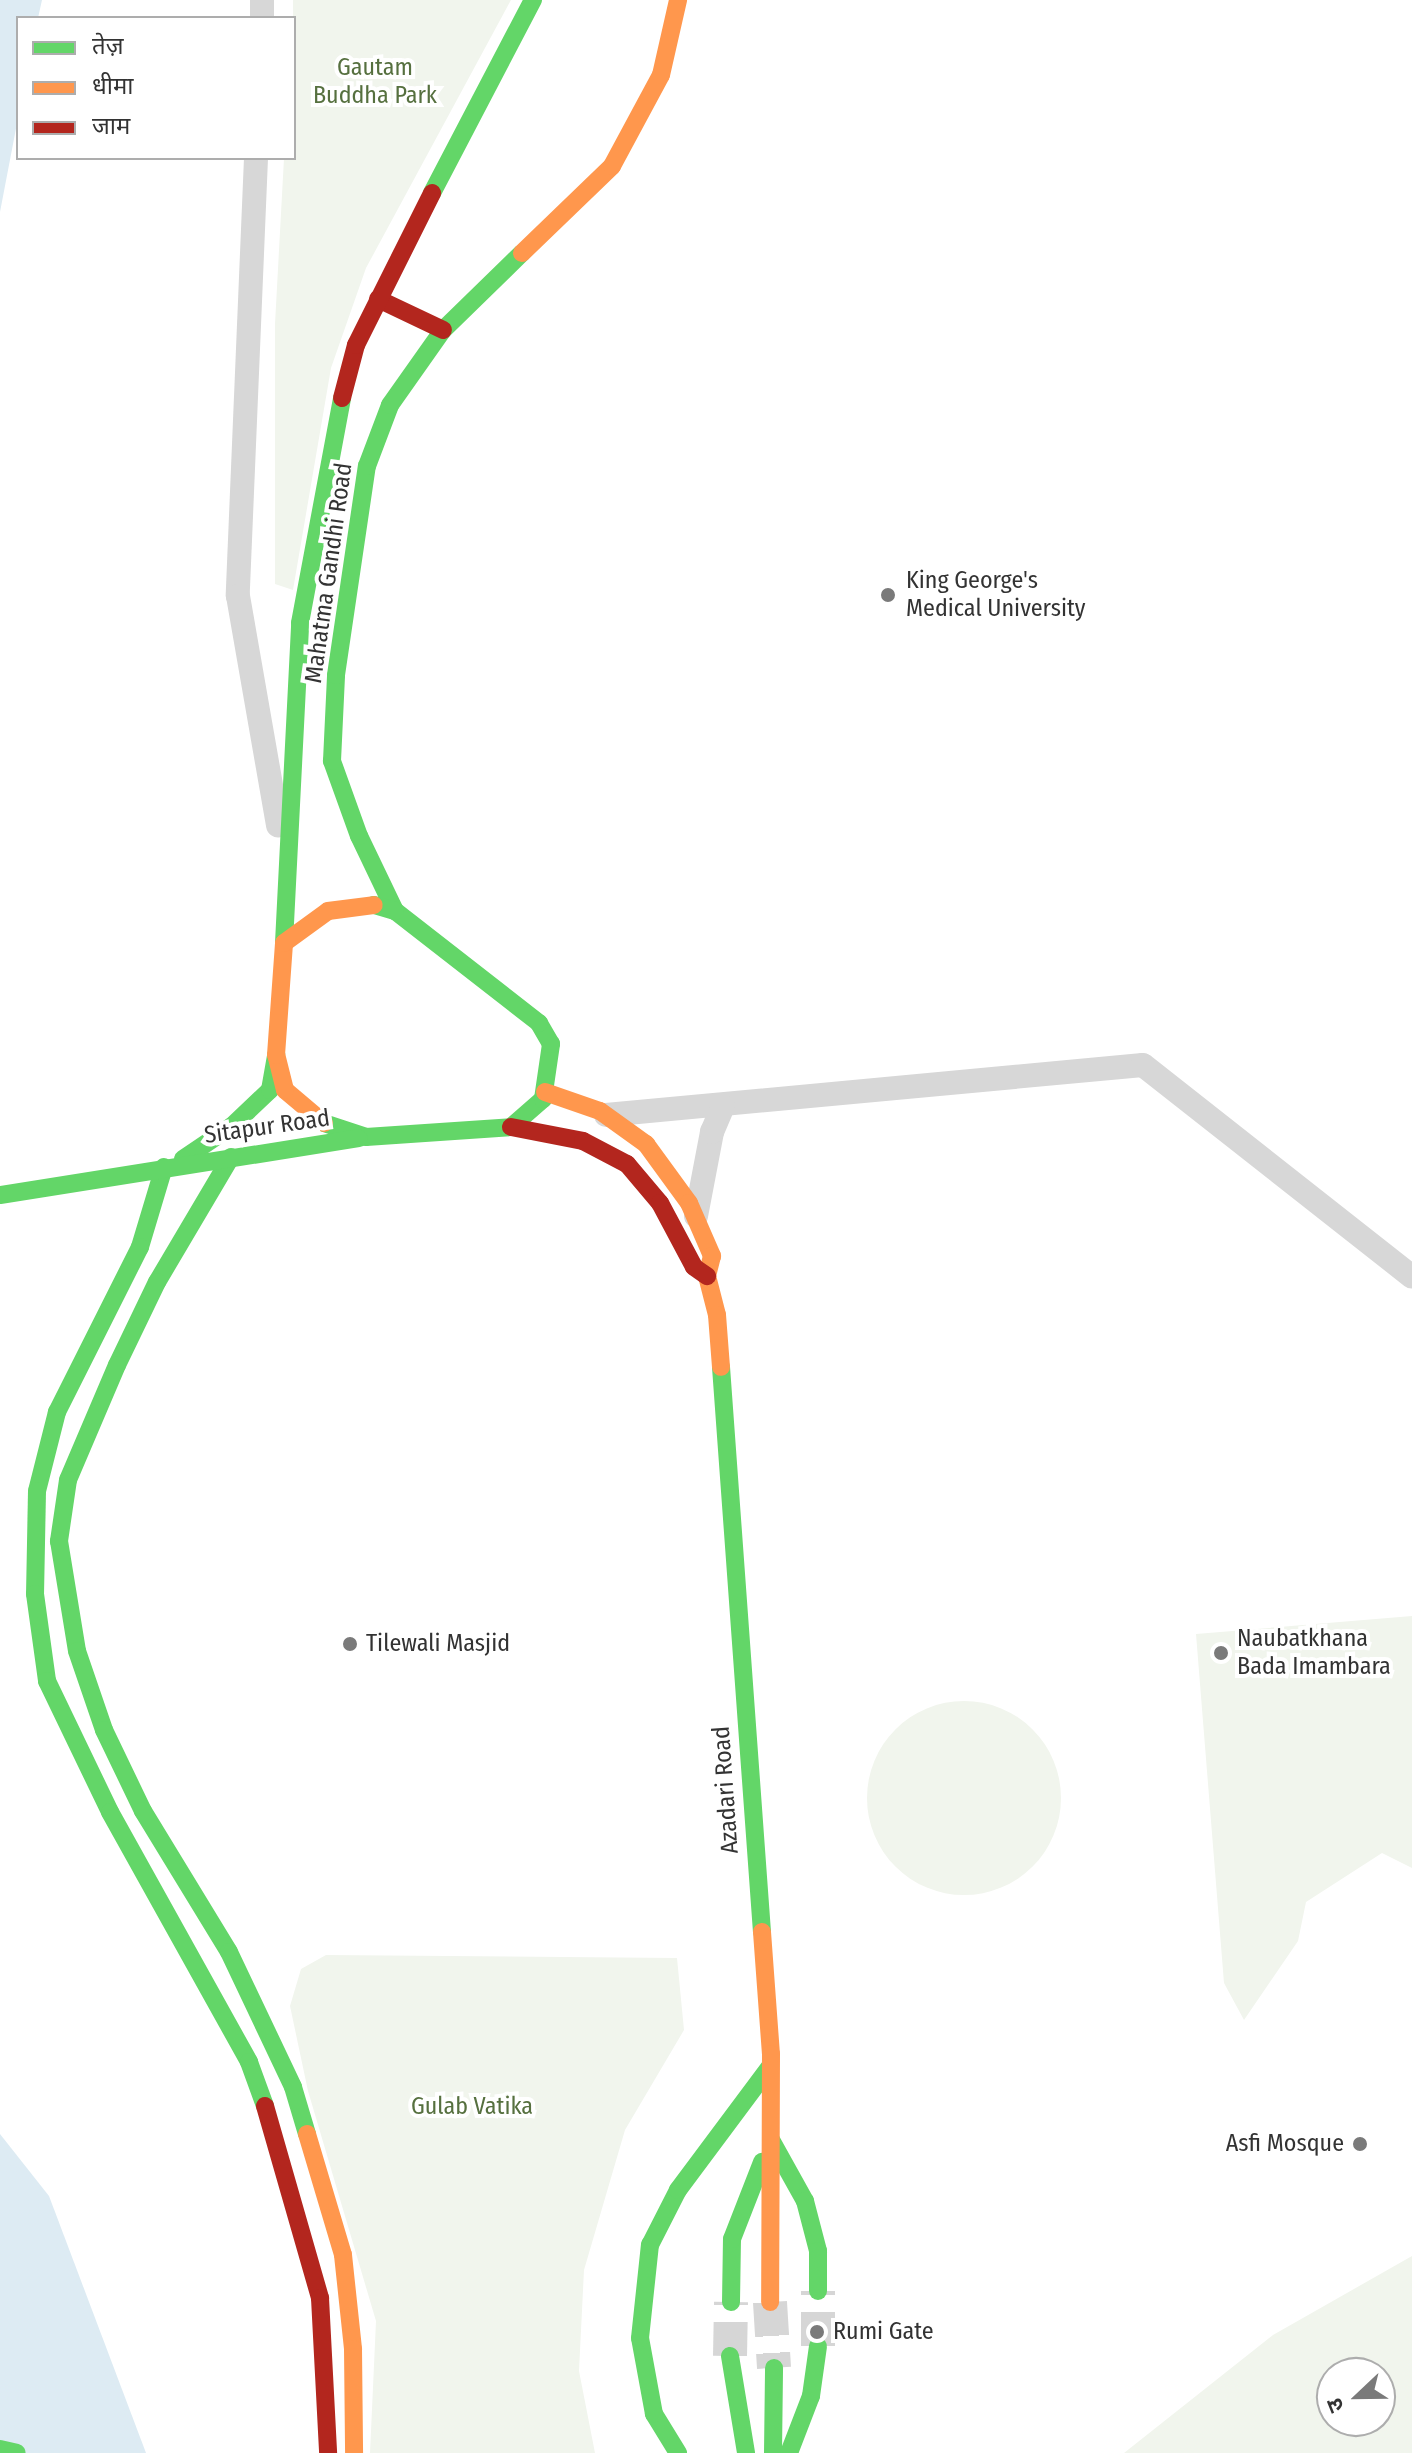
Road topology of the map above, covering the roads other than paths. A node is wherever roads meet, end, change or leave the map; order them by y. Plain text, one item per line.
1 (533, 0) edge
2 (678, 0) edge
3 (256, 160) edge
4 (378, 299) junction
5 (443, 330) junction
6 (286, 868) junction
7 (395, 911) junction
8 (284, 943) junction
9 (276, 1055) junction
10 (545, 1092) junction
11 (723, 1106) junction
12 (606, 1115) junction
13 (511, 1127) junction
14 (366, 1137) junction
15 (231, 1157) junction
16 (169, 1166) junction
17 (0, 1195) edge
18 (696, 1216) junction
19 (707, 1276) junction
20 (1412, 1277) edge
21 (220, 1937) junction
22 (191, 1955) junction
23 (769, 2068) junction
24 (771, 2139) junction
25 (818, 2291) tunnel mouth
26 (731, 2302) tunnel mouth
27 (770, 2302) tunnel mouth
28 (818, 2346) tunnel mouth
29 (730, 2356) tunnel mouth
30 (774, 2368) tunnel mouth
31 (0, 2449) edge
32 (17, 2453) edge
33 (328, 2453) edge
34 (354, 2453) edge
35 (678, 2453) edge
36 (746, 2453) edge
37 (773, 2453) edge
38 (789, 2453) edge

1 - 4 main road, Mahatma Gandhi Road
2 - 5 main road, Mahatma Gandhi Road
3 - 6 street
4 - 5 main road
4 - 6 main road, Mahatma Gandhi Road
5 - 7 main road, Mahatma Gandhi Road
6 - 8 main road, Mahatma Gandhi Road
7 - 8 main road
7 - 10 main road
8 - 9 main road
9 - 14 main road
9 - 16 main road, Sitapur Road
10 - 12 main road
10 - 13 main road
11 - 12 street
11 - 18 street
11 - 20 street
12 - 18 main road
13 - 14 main road
13 - 19 main road
14 - 15 main road, Sitapur Road
15 - 16 main road, Sitapur Road
15 - 21 main road
16 - 17 main road, Sitapur Road
16 - 22 main road
18 - 19 main road
19 - 23 main road, Azadari Road
21 - 22 main road
21 - 34 main road
22 - 33 main road
23 - 24 main road, Azadari Road
23 - 35 main road
24 - 25 main road, Azadari Road
24 - 26 main road
24 - 27 main road
28 - 38 main road
29 - 36 main road
30 - 37 main road
31 - 32 main road

